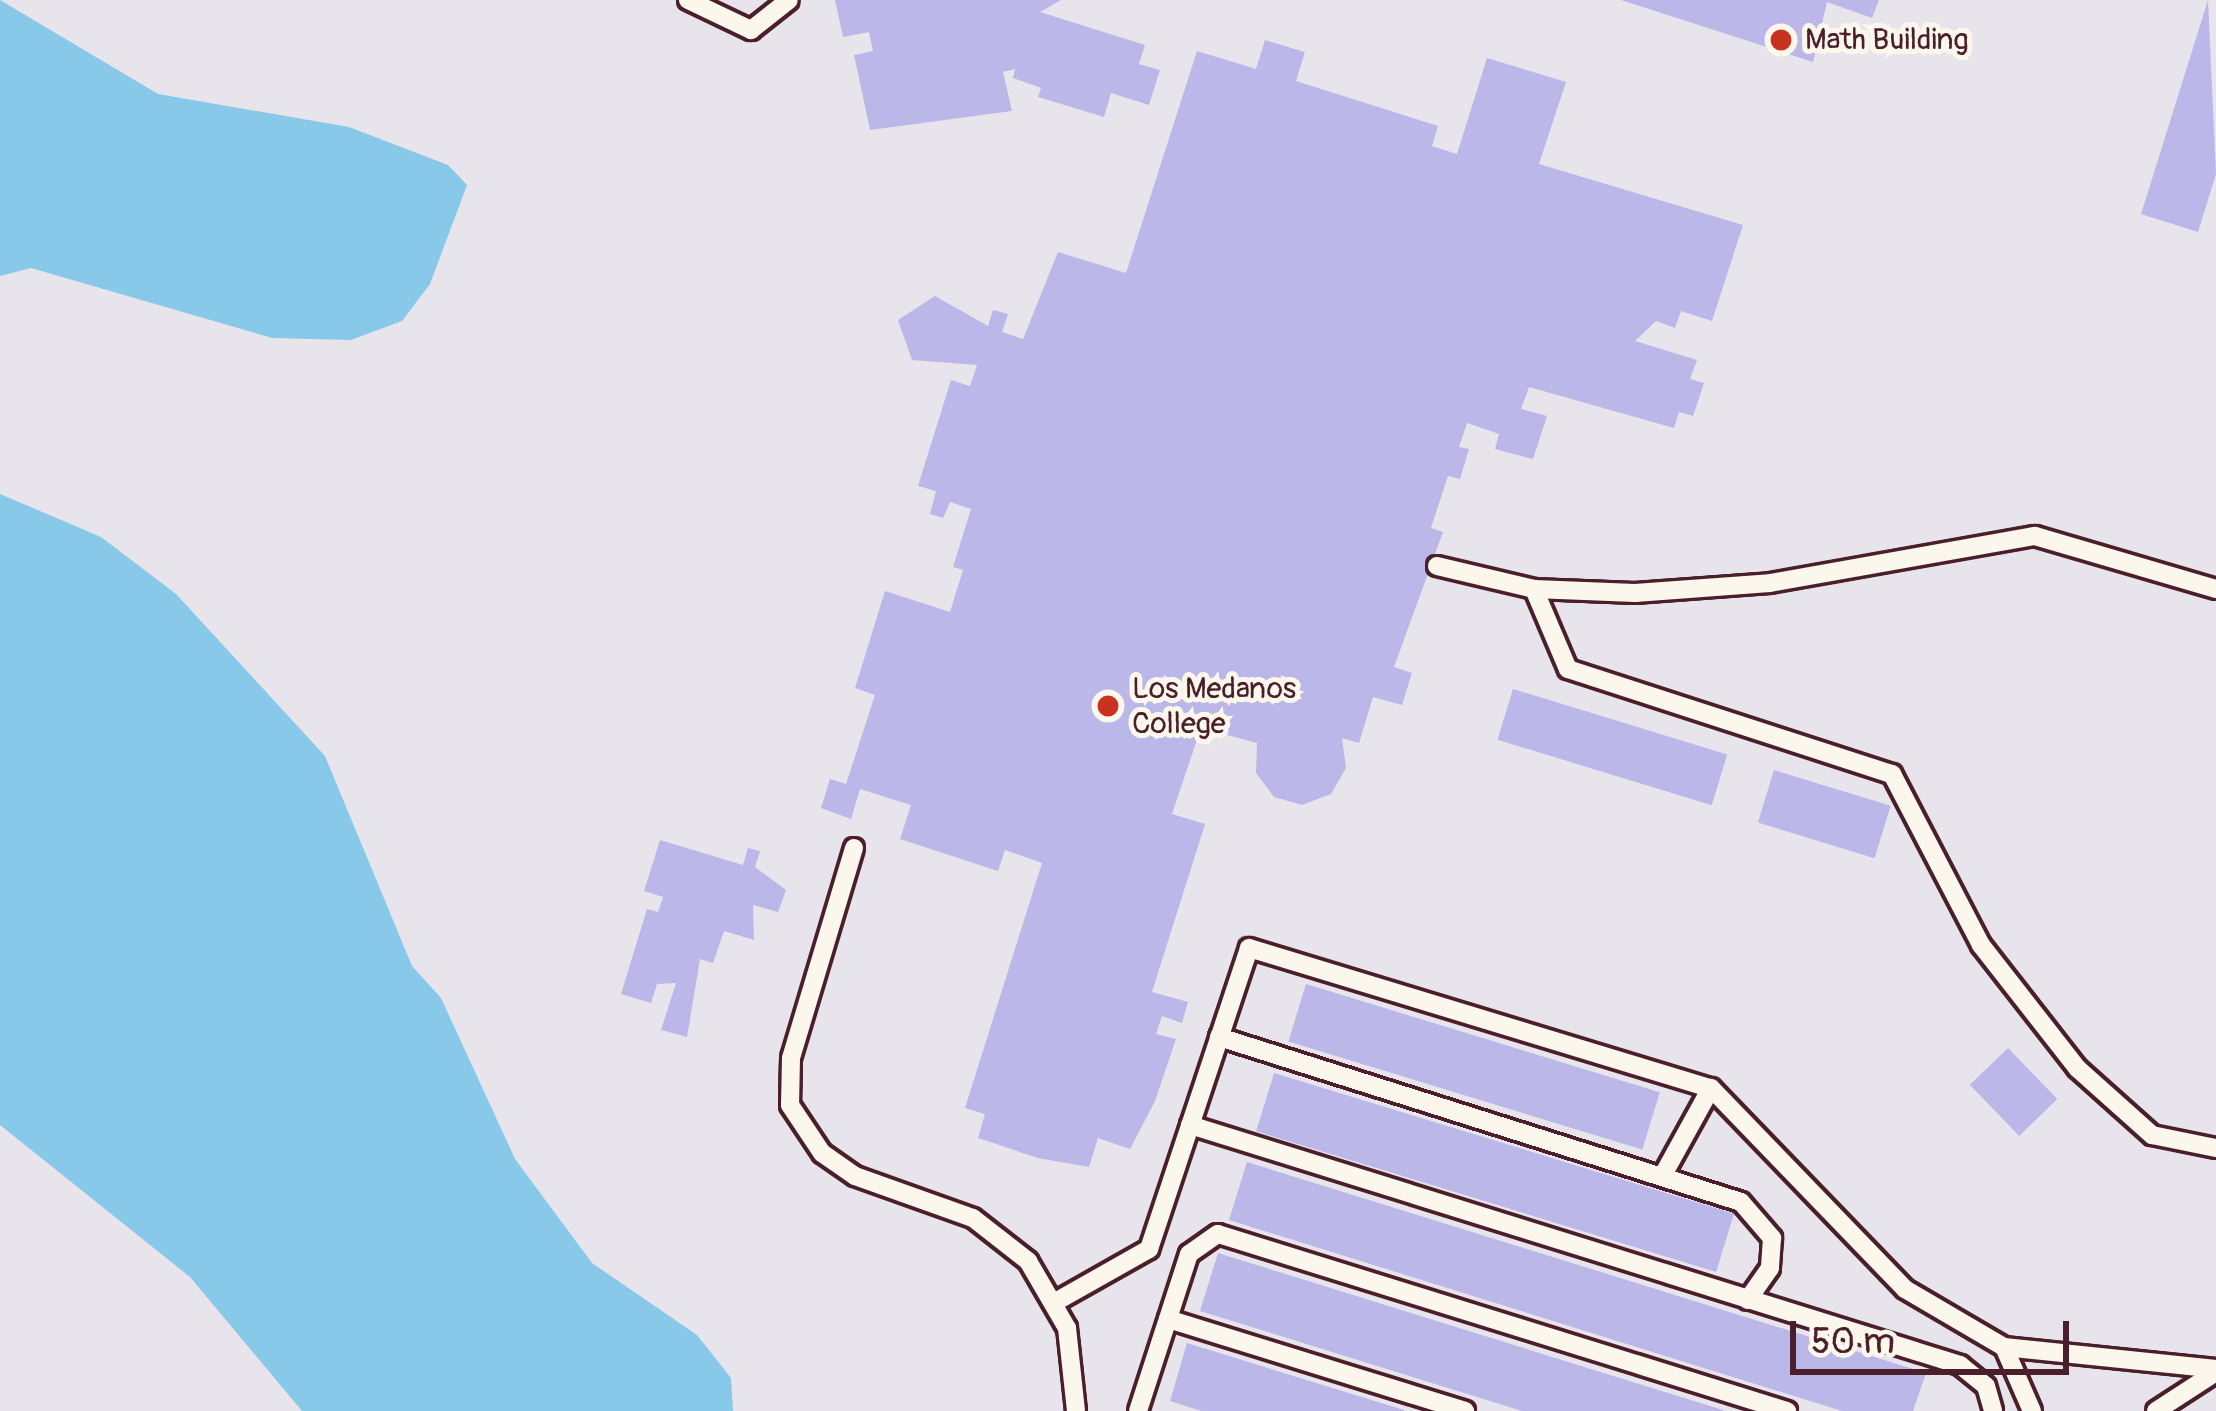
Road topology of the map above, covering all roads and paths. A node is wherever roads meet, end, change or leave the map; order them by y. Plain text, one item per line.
1 (688, 0) edge
2 (789, 0) edge
3 (1437, 566) dead end
4 (1534, 589) junction
5 (2216, 589) edge
6 (854, 848) dead end
7 (1219, 1037) junction
8 (1712, 1088) junction
9 (1190, 1125) junction
10 (2216, 1148) edge
11 (1663, 1175) junction
12 (1748, 1300) junction
13 (1057, 1301) junction
14 (1168, 1319) junction
15 (2004, 1347) junction
16 (2216, 1371) edge
17 (1139, 1410) edge
18 (1076, 1411) edge
19 (1466, 1411) edge
20 (1787, 1411) edge
21 (1993, 1411) edge
22 (2032, 1411) edge
23 (2156, 1411) edge

1 - 2 lane
3 - 4 lane
4 - 5 lane
4 - 10 lane
6 - 13 lane
7 - 8 lane
7 - 9 lane
7 - 11 lane
8 - 11 lane
8 - 15 lane
9 - 12 lane
9 - 13 lane
11 - 12 lane
12 - 21 lane
13 - 18 lane
14 - 17 lane
14 - 19 lane
14 - 20 lane
15 - 16 lane
15 - 22 lane
16 - 23 lane

